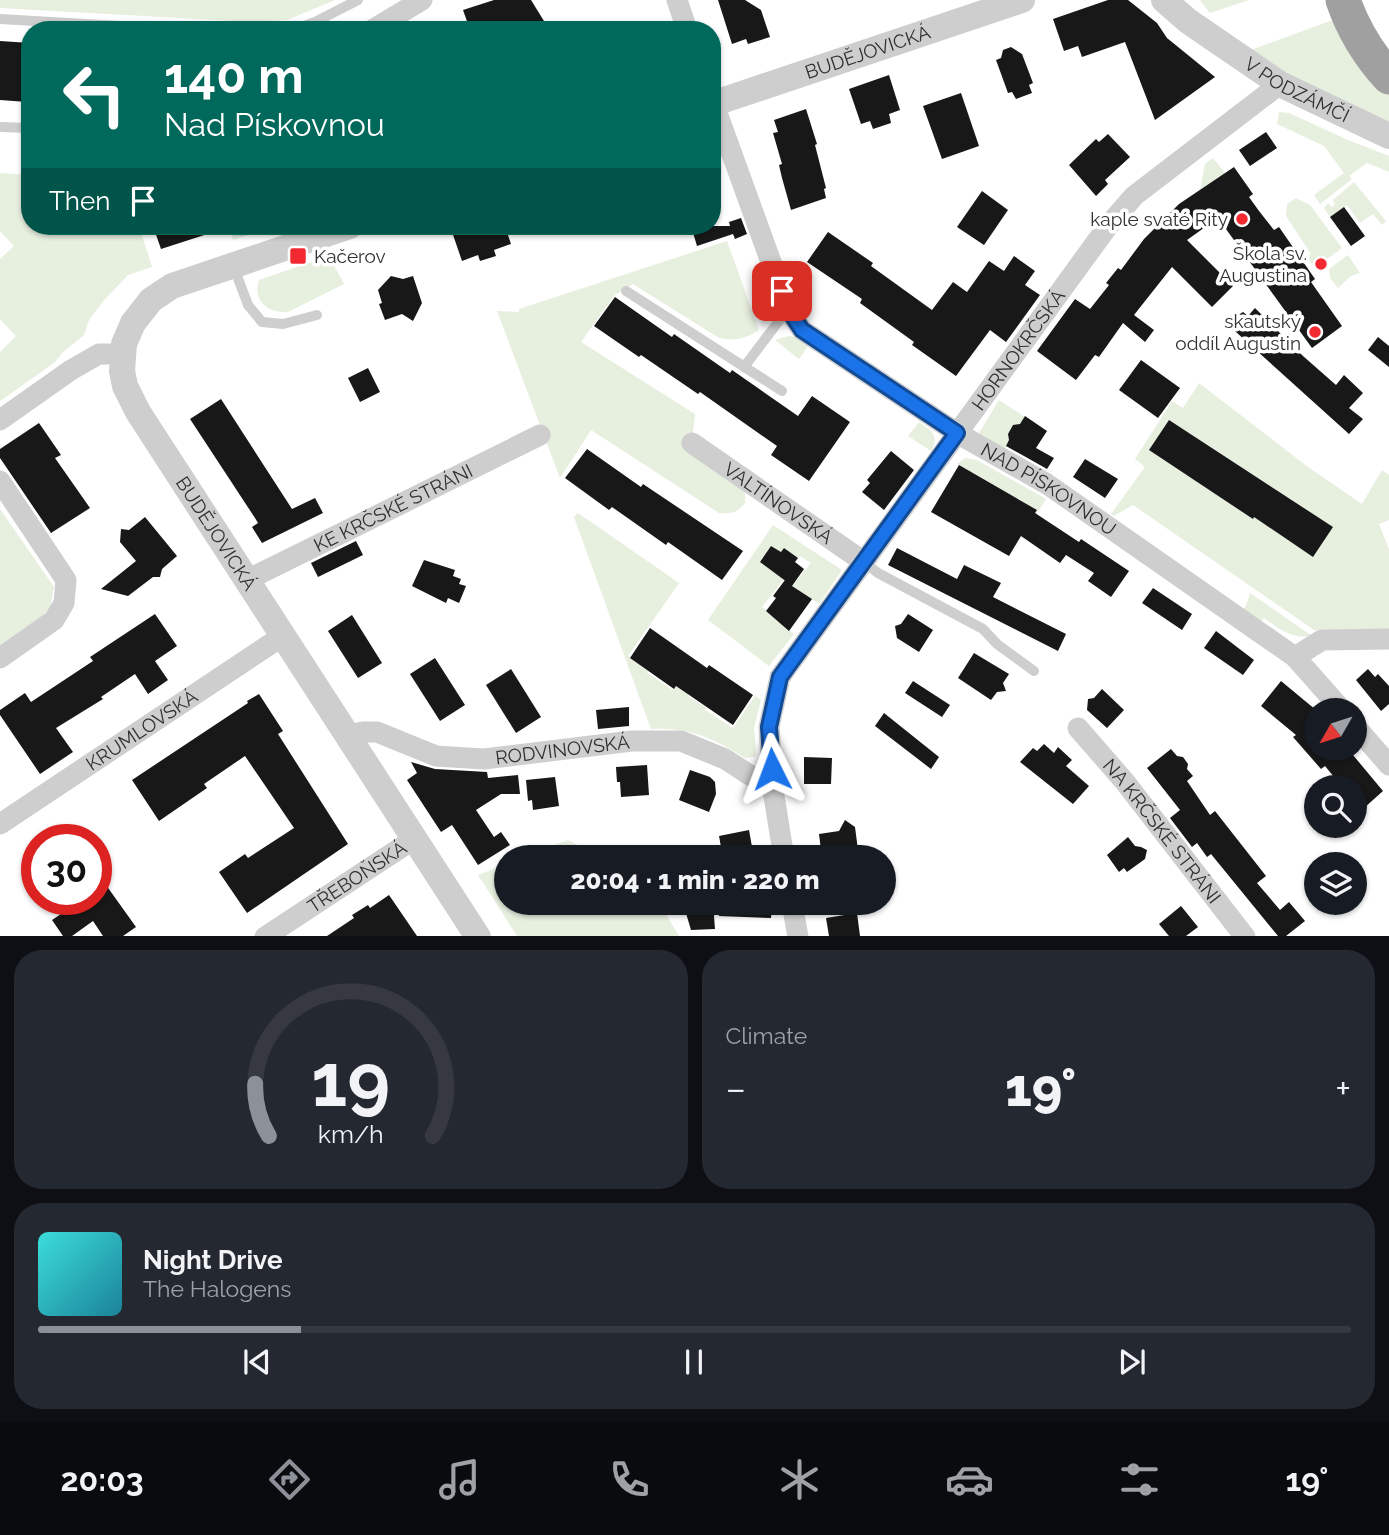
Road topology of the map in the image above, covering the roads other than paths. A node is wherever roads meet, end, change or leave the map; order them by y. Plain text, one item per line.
1 (358, 0) edge
2 (422, 0) edge
3 (677, 0) edge
4 (1022, 0) edge
5 (1164, 0) edge
6 (1183, 0) edge
7 (1343, 0) edge
8 (1361, 0) edge
9 (0, 19) edge
10 (35, 21) edge
11 (317, 21) edge
12 (387, 21) edge
13 (684, 21) edge
14 (1208, 35) junction
15 (1389, 50) edge
16 (1389, 77) edge
17 (1280, 84) junction
18 (721, 99) edge
19 (721, 124) edge
20 (0, 127) edge
21 (21, 128) edge
22 (1389, 136) edge
23 (322, 235) edge
24 (233, 265) junction
25 (626, 291) dead end
26 (788, 309) junction
27 (317, 315) dead end
28 (123, 354) junction
29 (744, 368) junction
30 (782, 391) dead end
31 (0, 420) edge
32 (957, 433) junction
33 (540, 435) dead end
34 (692, 443) dead end
35 (0, 481) edge
36 (864, 562) junction
37 (247, 580) junction
38 (282, 636) junction
39 (1389, 639) edge
40 (1295, 657) junction
41 (0, 658) edge
42 (1034, 671) dead end
43 (1331, 698) edge
44 (1077, 728) dead end
45 (346, 735) junction
46 (1367, 740) edge
47 (1389, 765) edge
48 (773, 790) junction
49 (0, 824) edge
50 (414, 839) junction
51 (782, 845) edge
52 (794, 915) edge
53 (265, 936) edge
54 (478, 936) edge
55 (798, 936) edge
56 (1245, 936) edge

1 - 11 lane
2 - 12 street
3 - 13 street
4 - 18 street, BUDĚJOVICKÁ
5 - 14 street, V PODZÁMČÍ
6 - 14 street, V PODZÁMČÍ
7 - 16 highway
8 - 15 highway
9 - 10 lane
14 - 17 street, V PODZÁMČÍ
17 - 22 street, V PODZÁMČÍ
17 - 32 street, HORNOKRČSKÁ
19 - 26 street, NAD PÍSKOVNOU
20 - 21 lane
23 - 24 street, BUDĚJOVICKÁ
24 - 27 lane
24 - 28 street, BUDĚJOVICKÁ
25 - 29 lane
26 - 29 lane
26 - 32 street, NAD PÍSKOVNOU
28 - 31 street
28 - 37 street, BUDĚJOVICKÁ
29 - 30 lane
32 - 36 street, HORNOKRČSKÁ
32 - 40 street, NAD PÍSKOVNOU
33 - 37 street, KE KRČSKÉ STRÁNI
34 - 36 street, VALTÍNOVSKÁ
35 - 41 street
36 - 42 lane
36 - 48 street, HORNOKRČSKÁ
37 - 38 street, BUDĚJOVICKÁ
38 - 45 street, BUDĚJOVICKÁ
38 - 49 street, KRUMLOVSKÁ
39 - 40 street
40 - 43 street, NAD PÍSKOVNOU
44 - 56 street, NA KRČSKÉ STRÁNI
45 - 48 street, RODVINOVSKÁ
45 - 50 street, BUDĚJOVICKÁ
46 - 47 street
48 - 51 street, HORNOKRČSKÁ
50 - 53 street, TŘEBOŇSKÁ
50 - 54 street, BUDĚJOVICKÁ
52 - 55 street

